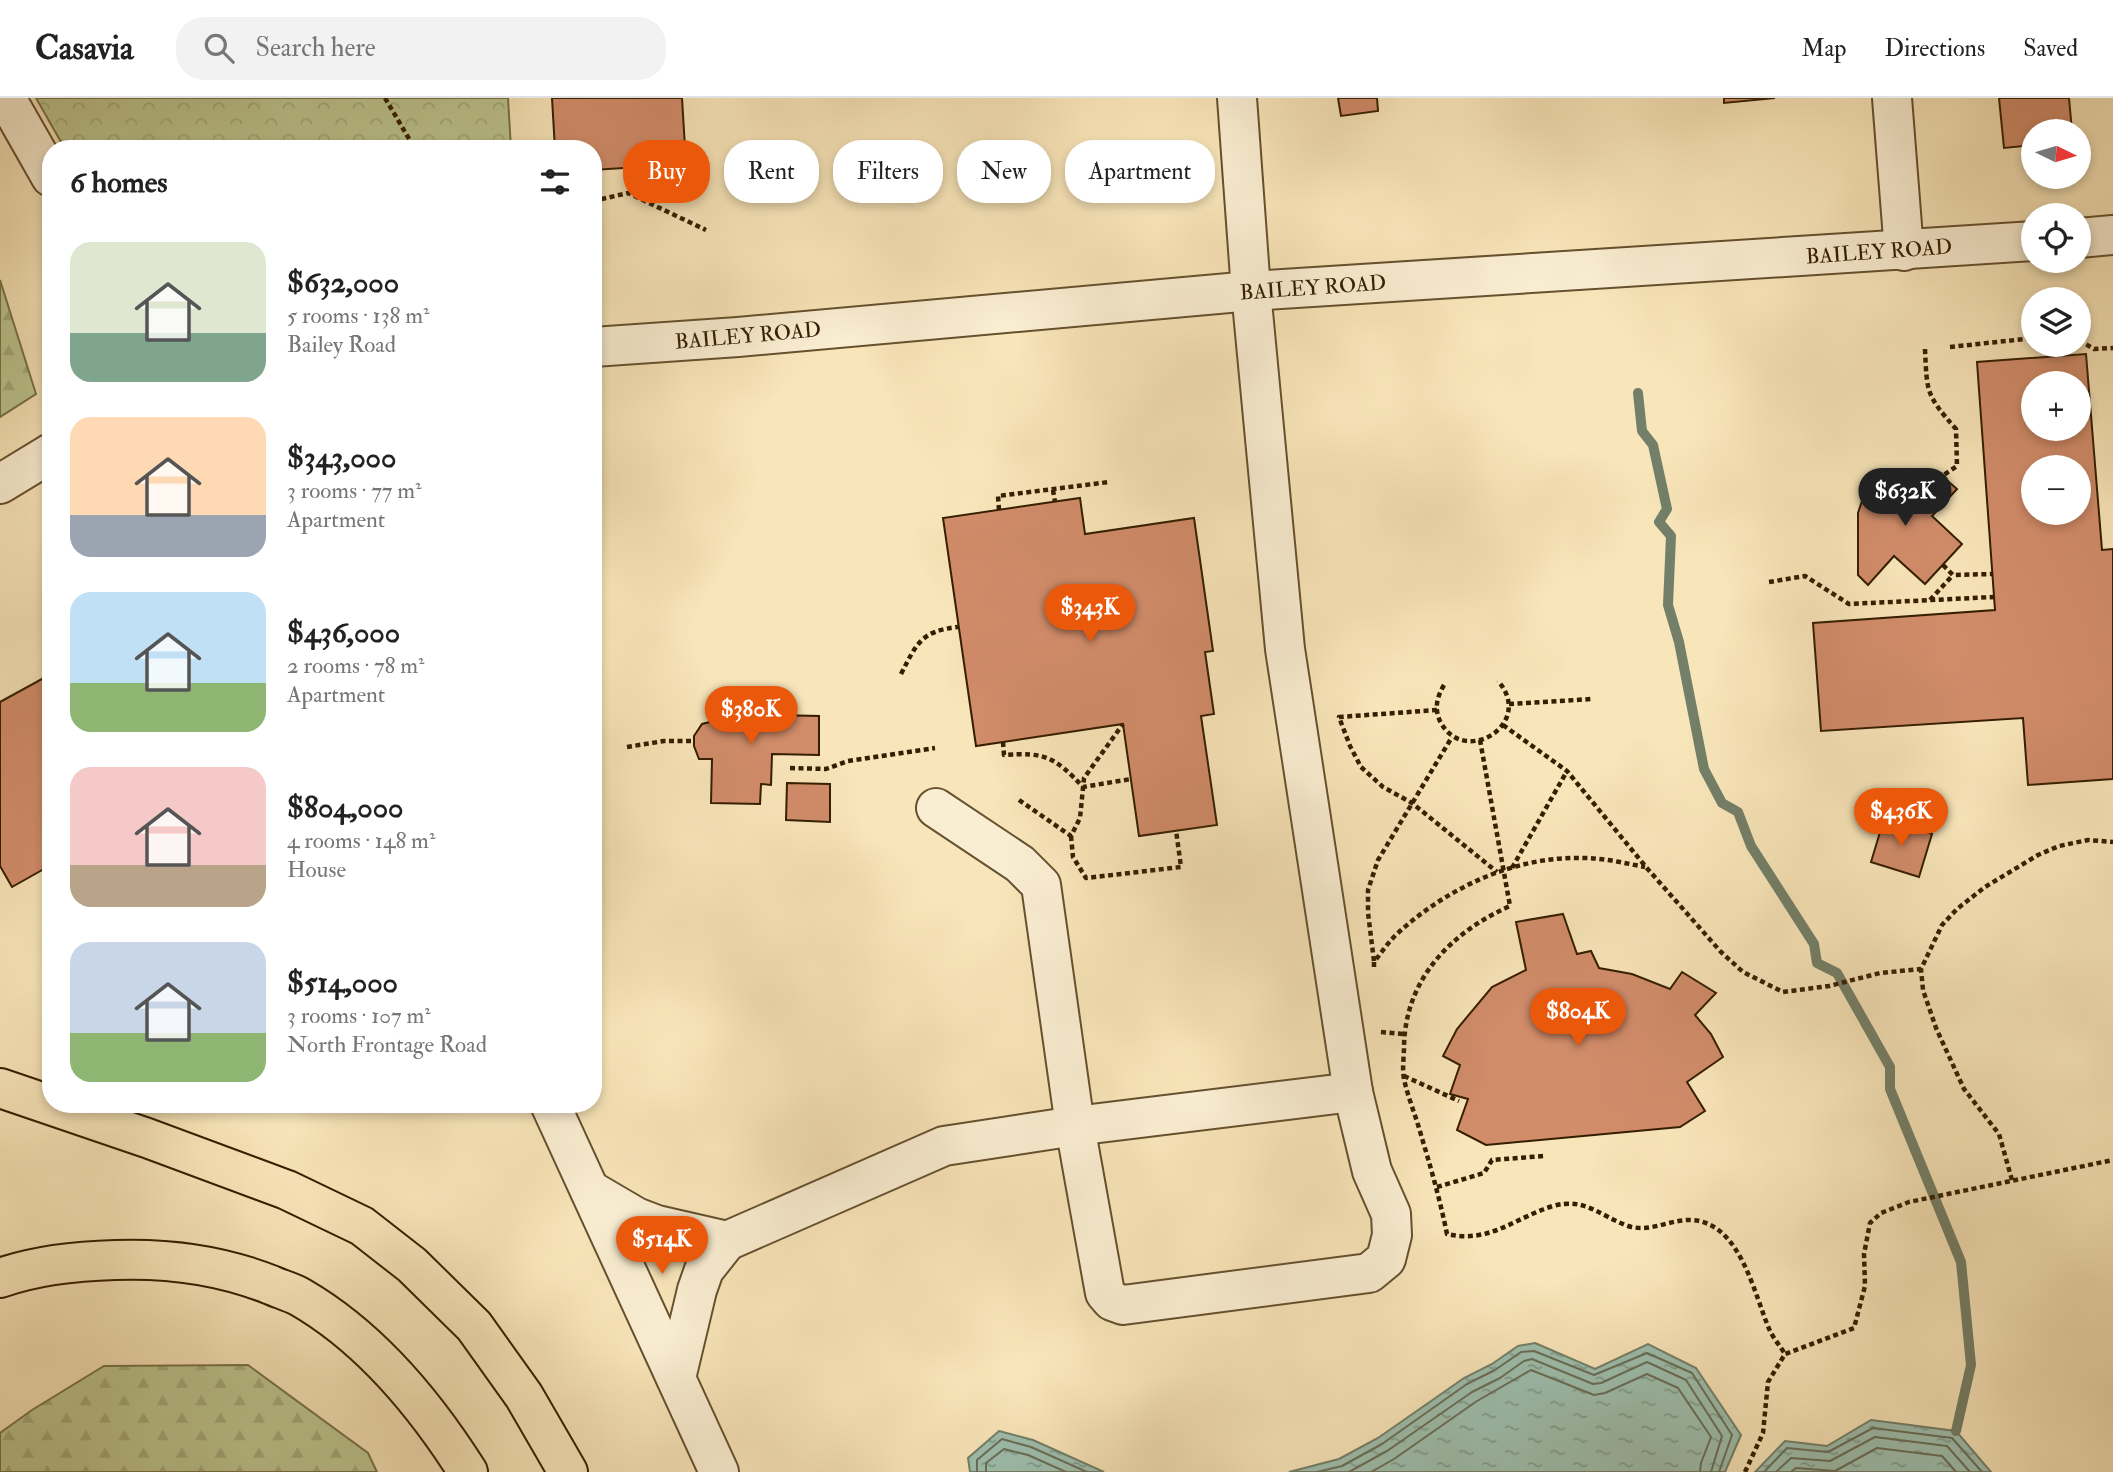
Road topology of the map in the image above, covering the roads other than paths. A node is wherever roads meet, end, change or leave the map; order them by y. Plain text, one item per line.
1 (6, 98) edge
2 (1237, 98) edge
3 (1892, 98) edge
4 (42, 161) edge
5 (2113, 235) edge
6 (2091, 237) edge
7 (2021, 242) edge
8 (1904, 251) junction
9 (1251, 291) junction
10 (602, 346) edge
11 (42, 458) edge
12 (0, 484) edge
13 (936, 808) dead end
14 (0, 1088) edge
15 (1353, 1092) junction
16 (42, 1102) edge
17 (74, 1113) edge
18 (554, 1113) edge
19 (1075, 1126) junction
20 (590, 1190) junction
21 (727, 1241) junction
22 (0, 1278) edge
23 (676, 1378) junction
24 (467, 1472) edge
25 (568, 1472) edge
26 (719, 1472) edge

1 - 4 street
2 - 9 street
3 - 8 street
5 - 6 street
7 - 8 street, BAILEY ROAD
8 - 9 street, BAILEY ROAD
9 - 10 street, BAILEY ROAD
9 - 15 street
11 - 12 street
13 - 19 street
14 - 16 highway
15 - 19 street
15 - 19 street
17 - 25 highway
18 - 20 street
19 - 21 street
20 - 21 street
20 - 23 street
21 - 23 street
22 - 24 highway
23 - 26 street

